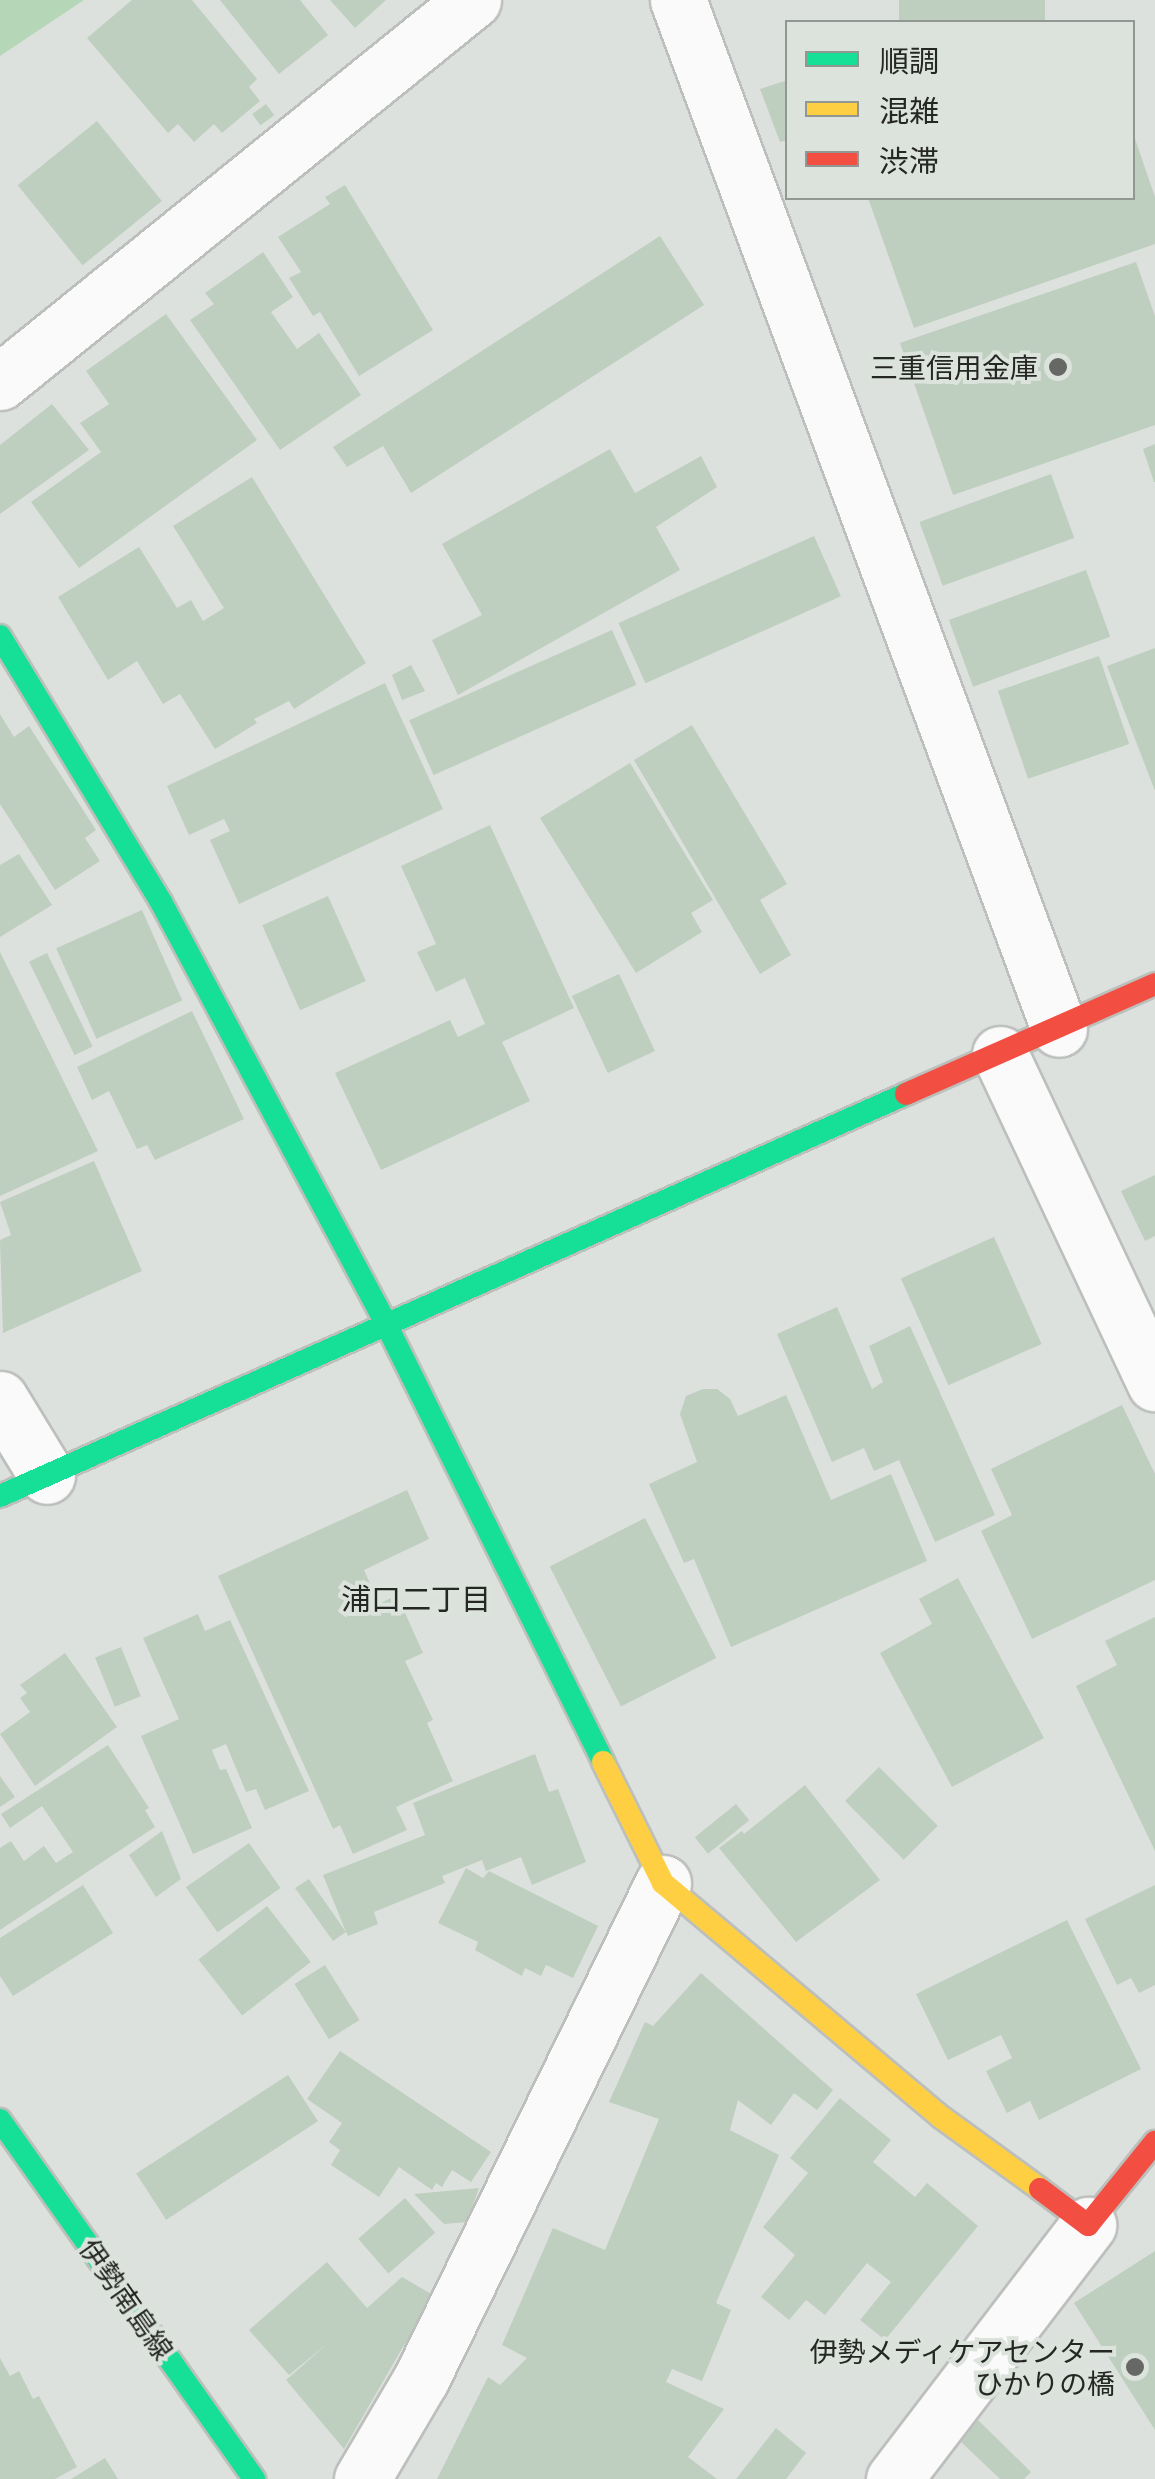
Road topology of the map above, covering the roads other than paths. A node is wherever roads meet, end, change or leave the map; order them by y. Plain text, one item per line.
1 (472, 0) edge
2 (678, 0) edge
3 (0, 382) edge
4 (0, 636) edge
5 (1155, 984) edge
6 (1059, 1029) junction
7 (1000, 1054) junction
8 (386, 1324) junction
9 (1155, 1383) edge
10 (0, 1398) edge
11 (24, 1486) edge
12 (663, 1883) junction
13 (0, 2120) edge
14 (1155, 2142) edge
15 (1088, 2225) junction
16 (254, 2479) edge
17 (362, 2479) edge
18 (894, 2479) edge

1 - 3 street
2 - 6 street
4 - 8 street
5 - 6 street
6 - 7 street
7 - 8 street
7 - 9 street
8 - 11 street
8 - 12 street
10 - 11 street
12 - 15 street
12 - 17 street
13 - 16 street, 伊勢南島線
14 - 15 street
15 - 18 street

